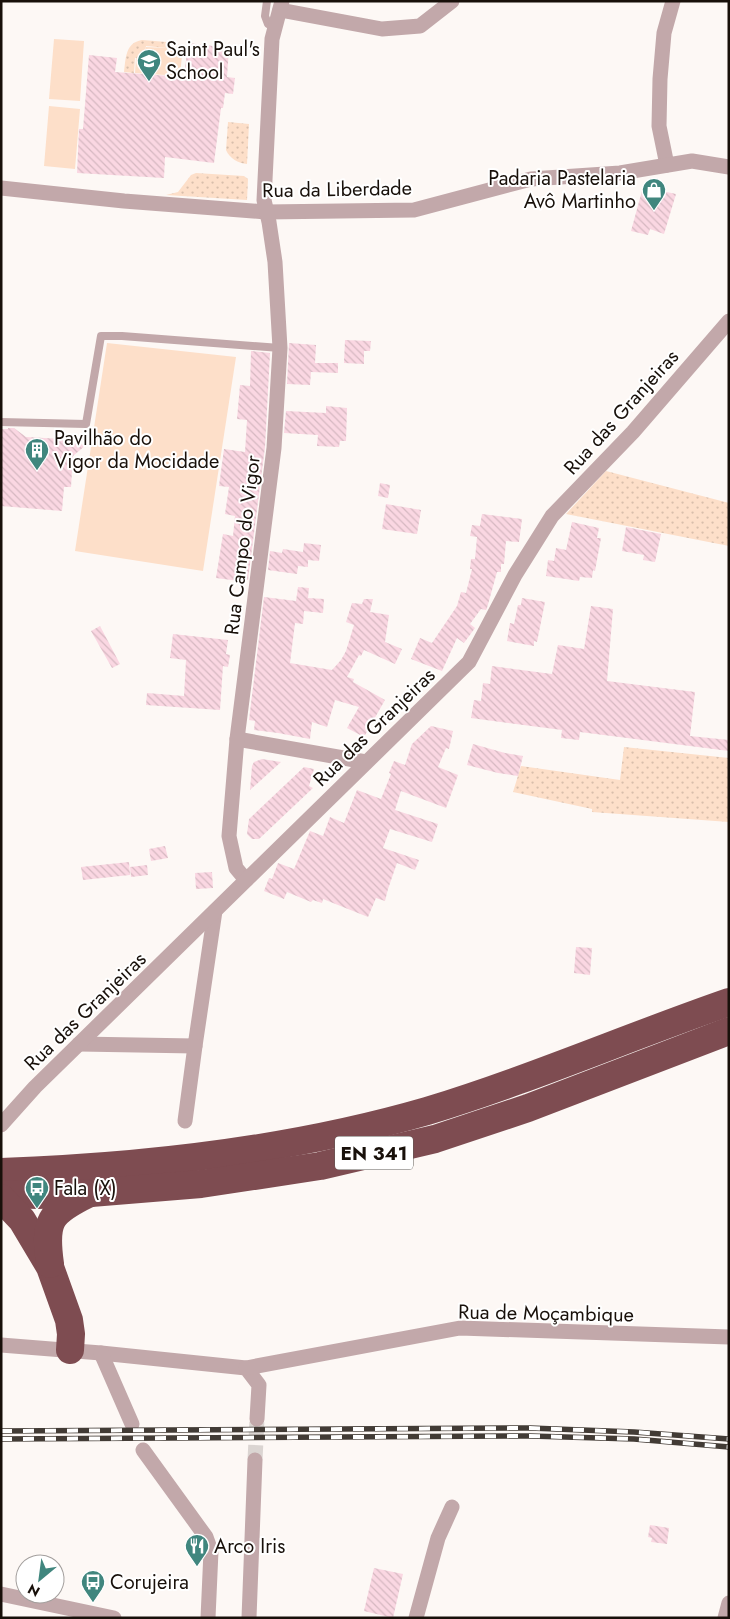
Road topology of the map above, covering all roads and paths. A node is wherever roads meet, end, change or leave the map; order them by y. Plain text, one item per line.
1 (267, 1) edge
2 (452, 1) edge
3 (673, 1) edge
4 (281, 6) edge
5 (275, 27) junction
6 (666, 164) junction
7 (729, 167) edge
8 (1, 188) edge
9 (266, 212) junction
10 (729, 321) edge
11 (280, 348) junction
12 (1, 422) edge
13 (237, 739) junction
14 (366, 762) junction
15 (246, 880) junction
16 (215, 911) junction
17 (729, 1002) edge
18 (729, 1031) edge
19 (79, 1044) junction
20 (195, 1046) junction
21 (185, 1121) dead end
22 (1, 1126) edge
23 (1, 1172) edge
24 (91, 1193) junction
25 (1, 1194) edge
26 (1, 1198) edge
27 (50, 1268) junction
28 (729, 1337) edge
29 (1, 1345) edge
30 (70, 1350) junction
31 (101, 1352) junction
32 (246, 1368) junction
33 (257, 1419) tunnel mouth
34 (132, 1424) dead end
35 (143, 1450) dead end
36 (255, 1460) tunnel mouth
37 (452, 1507) dead end
38 (1, 1594) edge
39 (729, 1603) edge
40 (114, 1618) edge
41 (208, 1618) edge
42 (248, 1618) edge
43 (416, 1618) edge
44 (725, 1618) edge

1 - 5 lane
2 - 4 street
3 - 6 street
4 - 5 street, Rua Campo do Vigor
5 - 9 street, Rua Campo do Vigor
6 - 7 street, Rua da Liberdade
6 - 9 street, Rua da Liberdade
8 - 9 street, Rua da Liberdade
9 - 11 street, Rua Campo do Vigor
10 - 14 street, Rua das Granjeiras
11 - 12 lane
11 - 13 street, Rua Campo do Vigor
13 - 14 street
13 - 15 street, Rua Campo do Vigor
14 - 15 street, Rua das Granjeiras
15 - 16 street, Rua das Granjeiras
16 - 19 street, Rua das Granjeiras
16 - 20 street
17 - 23 highway, EN 341
18 - 24 highway, EN 341
19 - 20 street
19 - 22 street, Rua das Granjeiras
20 - 21 street
24 - 25 highway, EN 341
24 - 27 highway
26 - 27 highway
27 - 30 highway
28 - 32 street, Rua de Moçambique
29 - 30 street, Rua de Moçambique
30 - 31 street, Rua de Moçambique
31 - 32 street, Rua de Moçambique
31 - 34 street
32 - 33 street
35 - 41 street
36 - 42 street
37 - 43 street
38 - 40 street
39 - 44 street

